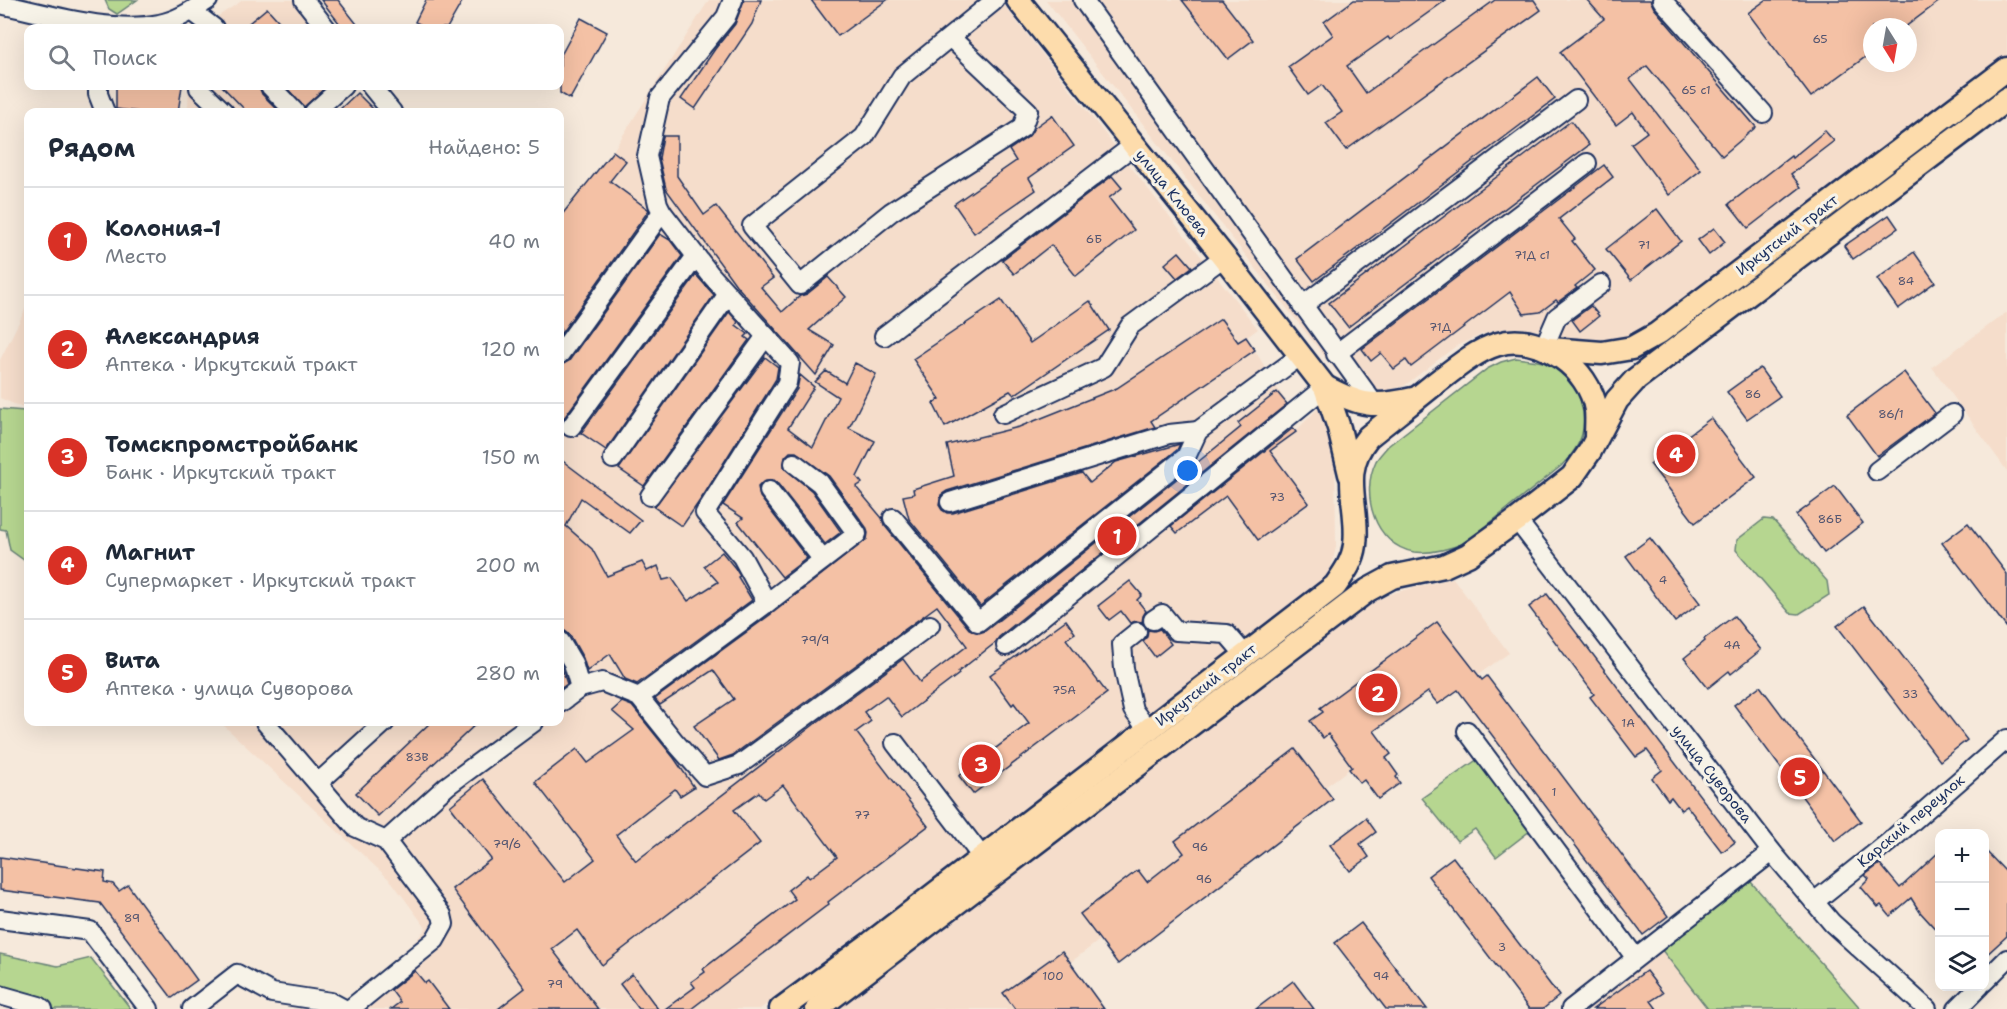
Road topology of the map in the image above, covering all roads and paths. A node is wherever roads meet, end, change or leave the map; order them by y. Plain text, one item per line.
1 (208, 0) edge
2 (304, 0) edge
3 (733, 0) edge
4 (995, 0) edge
5 (1018, 0) edge
6 (1083, 0) edge
7 (1662, 0) edge
8 (0, 4) edge
9 (184, 19) edge
10 (91, 24) edge
11 (160, 24) edge
12 (201, 24) edge
13 (323, 24) edge
14 (950, 37) junction
15 (2007, 69) edge
16 (98, 90) edge
17 (201, 90) edge
18 (274, 90) edge
19 (339, 90) edge
20 (374, 90) edge
21 (2007, 99) edge
22 (1576, 100) dead end
23 (103, 108) edge
24 (220, 108) edge
25 (291, 108) edge
26 (318, 108) edge
27 (389, 108) edge
28 (1763, 113) dead end
29 (1134, 145) junction
30 (1587, 164) dead end
31 (662, 212) junction
32 (696, 256) junction
33 (1224, 257) junction
34 (1601, 284) dead end
35 (728, 294) junction
36 (1302, 306) junction
37 (766, 336) junction
38 (884, 336) dead end
39 (564, 348) edge
40 (1546, 348) junction
41 (1336, 354) junction
42 (1300, 356) junction
43 (1325, 387) junction
44 (1418, 398) junction
45 (1375, 405) junction
46 (1003, 414) dead end
47 (1952, 414) dead end
48 (571, 427) dead end
49 (1198, 431) junction
50 (1596, 439) junction
51 (613, 459) dead end
52 (794, 464) dead end
53 (1877, 471) dead end
54 (1351, 476) junction
55 (769, 491) dead end
56 (650, 496) dead end
57 (950, 502) dead end
58 (893, 518) dead end
59 (1517, 520) junction
60 (823, 560) junction
61 (767, 603) junction
62 (1153, 620) dead end
63 (930, 625) dead end
64 (1137, 632) dead end
65 (1006, 646) dead end
66 (564, 648) edge
67 (1245, 655) junction
68 (580, 688) junction
69 (639, 697) junction
70 (564, 700) edge
71 (268, 726) edge
72 (381, 726) edge
73 (529, 726) edge
74 (1148, 730) junction
75 (1467, 731) dead end
76 (2007, 739) edge
77 (895, 743) dead end
78 (318, 783) junction
79 (386, 841) junction
80 (1772, 852) junction
81 (982, 857) junction
82 (1814, 902) junction
83 (0, 919) edge
84 (1635, 957) junction
85 (2007, 959) edge
86 (1989, 977) edge
87 (1976, 991) edge
88 (0, 995) edge
89 (43, 1009) edge
90 (149, 1009) edge
91 (192, 1009) edge
92 (344, 1009) edge
93 (350, 1009) edge
94 (781, 1009) edge
95 (817, 1009) edge
96 (1570, 1009) edge
97 (1927, 1009) edge
98 (1957, 1009) edge

1 - 9 street
2 - 13 street
3 - 31 street
4 - 14 street
5 - 29 main road, улица Клюева
6 - 36 street
7 - 28 street
8 - 10 street
9 - 11 street
9 - 12 street
14 - 14 street
15 - 40 main road, Иркутский тракт
16 - 23 street
17 - 24 street
18 - 25 street
19 - 26 street
20 - 27 street
21 - 50 main road, Иркутский тракт
22 - 36 street
29 - 33 main road, улица Клюева
29 - 38 street
30 - 41 street
31 - 32 street
31 - 39 street
32 - 35 street
32 - 48 street
33 - 42 main road, улица Клюева
33 - 46 street
34 - 40 street
35 - 37 street
35 - 51 street
36 - 41 street
37 - 56 street
37 - 61 street
40 - 44 main road, Иркутский тракт
40 - 50 main road, Иркутский тракт
41 - 45 street
42 - 43 main road, улица Клюева
42 - 49 street
43 - 45 main road, улица Клюева
43 - 54 main road, улица Клюева
43 - 65 street
44 - 45 main road, улица Клюева
44 - 54 main road, Иркутский тракт
47 - 53 street
49 - 57 street
49 - 58 street
50 - 59 main road, Иркутский тракт
52 - 60 street
54 - 67 main road, Иркутский тракт
55 - 60 street
59 - 80 street, улица Суворова
59 - 95 main road, Иркутский тракт
60 - 61 street
61 - 69 street
62 - 67 street
63 - 69 street
64 - 74 street
66 - 68 street
67 - 74 main road, Иркутский тракт
68 - 69 street
68 - 70 street
71 - 78 street
72 - 78 street
73 - 79 street
74 - 81 main road, Иркутский тракт
75 - 84 street
76 - 82 street, Карский переулок
77 - 81 street
78 - 79 street
79 - 93 street
80 - 82 street, улица Суворова
80 - 84 street
81 - 94 main road, Иркутский тракт
82 - 97 street, улица Суворова
83 - 90 street
84 - 96 street
85 - 86 street
87 - 98 street
88 - 89 street
91 - 92 street

